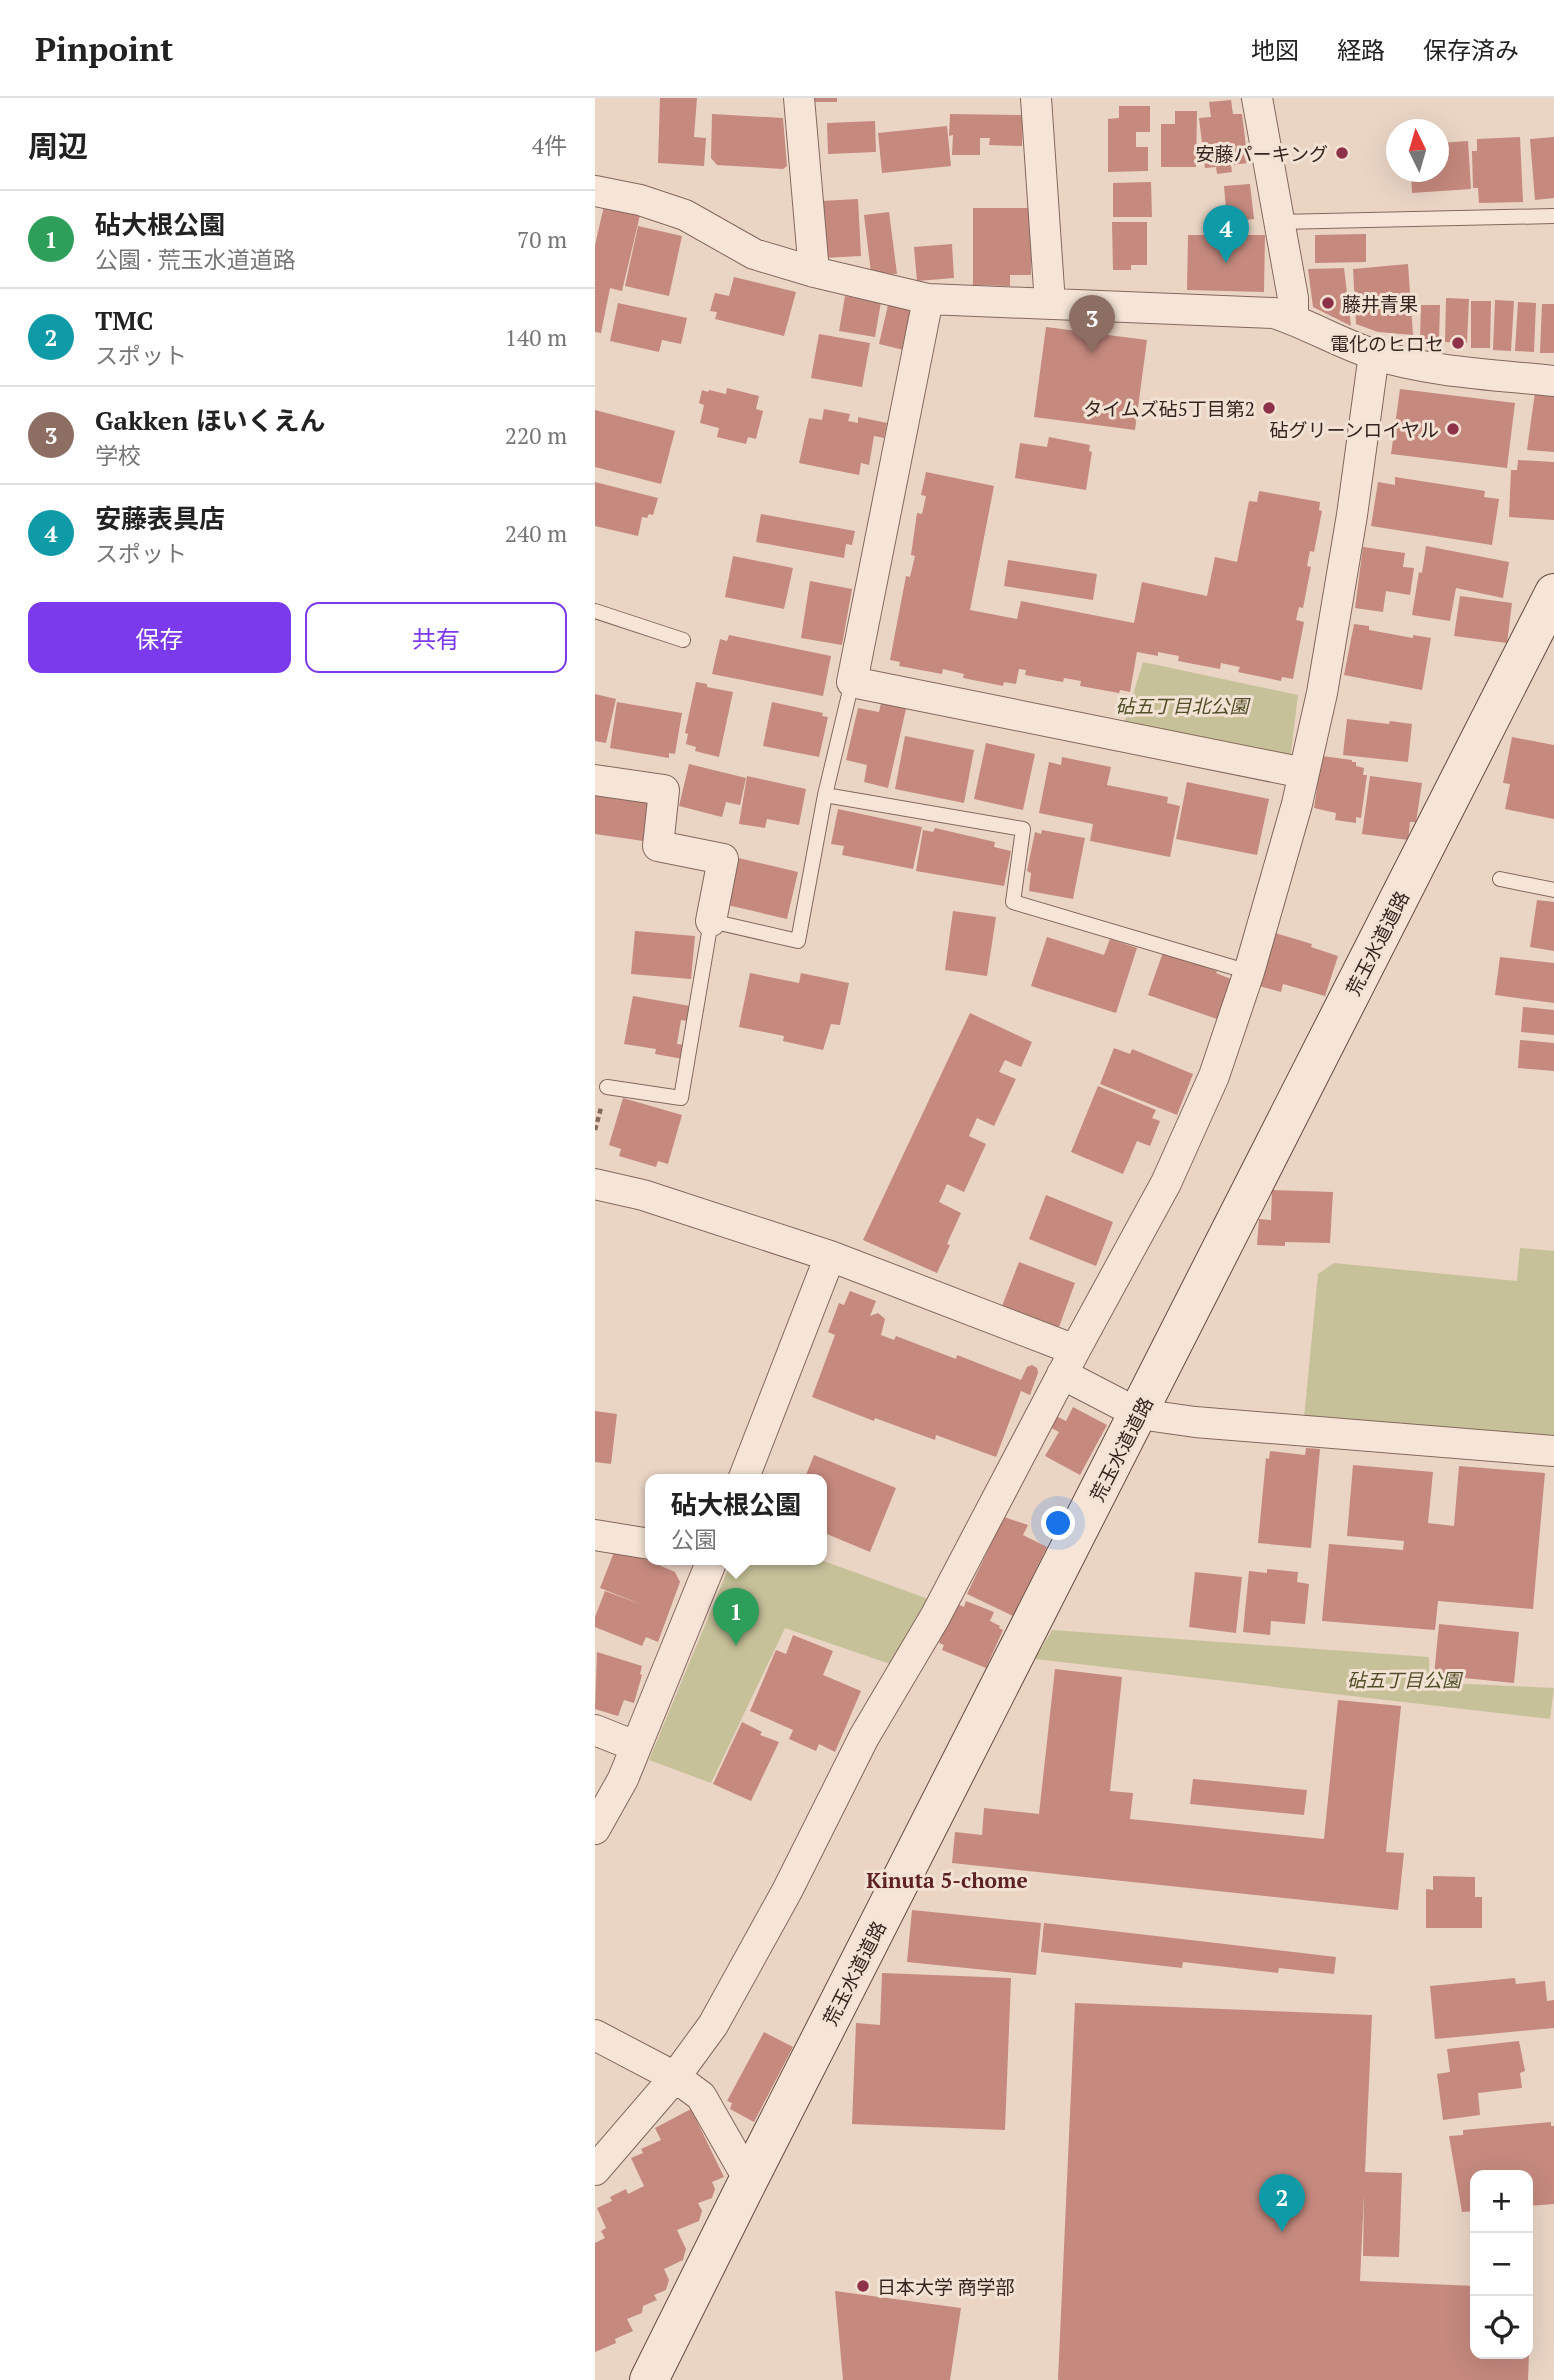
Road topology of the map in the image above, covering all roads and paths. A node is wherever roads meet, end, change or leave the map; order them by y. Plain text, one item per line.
1 (799, 98) edge
2 (1036, 98) edge
3 (1257, 98) edge
4 (595, 191) edge
5 (1554, 216) edge
6 (1278, 222) junction
7 (814, 272) junction
8 (928, 299) junction
9 (1050, 304) junction
10 (1293, 319) junction
11 (1374, 354) junction
12 (1554, 381) edge
13 (1554, 593) edge
14 (595, 611) edge
15 (683, 640) dead end
16 (852, 681) junction
17 (1304, 773) junction
18 (595, 780) edge
19 (825, 795) junction
20 (1500, 879) dead end
21 (1554, 890) edge
22 (711, 921) junction
23 (1249, 972) junction
24 (607, 1087) dead end
25 (595, 1184) edge
26 (830, 1256) junction
27 (1068, 1362) junction
28 (1139, 1414) junction
29 (1554, 1451) edge
30 (745, 1474) edge
31 (595, 1535) edge
32 (645, 1543) edge
33 (703, 1565) edge
34 (595, 1730) edge
35 (635, 1746) junction
36 (595, 1829) edge
37 (595, 2035) edge
38 (675, 2077) junction
39 (595, 2170) edge
40 (749, 2180) junction
41 (649, 2380) edge

1 - 7 street
2 - 9 street
3 - 6 street
4 - 7 street
5 - 6 lane
6 - 10 street
7 - 8 street
8 - 9 street
8 - 16 street
9 - 10 street
10 - 11 street
11 - 12 street
11 - 17 street
13 - 28 main road, 荒玉水道道路
14 - 15 lane
16 - 17 street
16 - 19 lane
17 - 23 street
18 - 22 street
19 - 22 lane
19 - 23 lane
20 - 21 lane
22 - 24 lane
23 - 27 street
25 - 26 street
26 - 27 street
26 - 30 street
27 - 28 street
27 - 38 street
28 - 29 street
28 - 40 main road, 荒玉水道道路
31 - 32 street
33 - 35 street
34 - 35 street
35 - 36 street
37 - 38 street
38 - 39 street
38 - 40 street
40 - 41 main road, 荒玉水道道路

